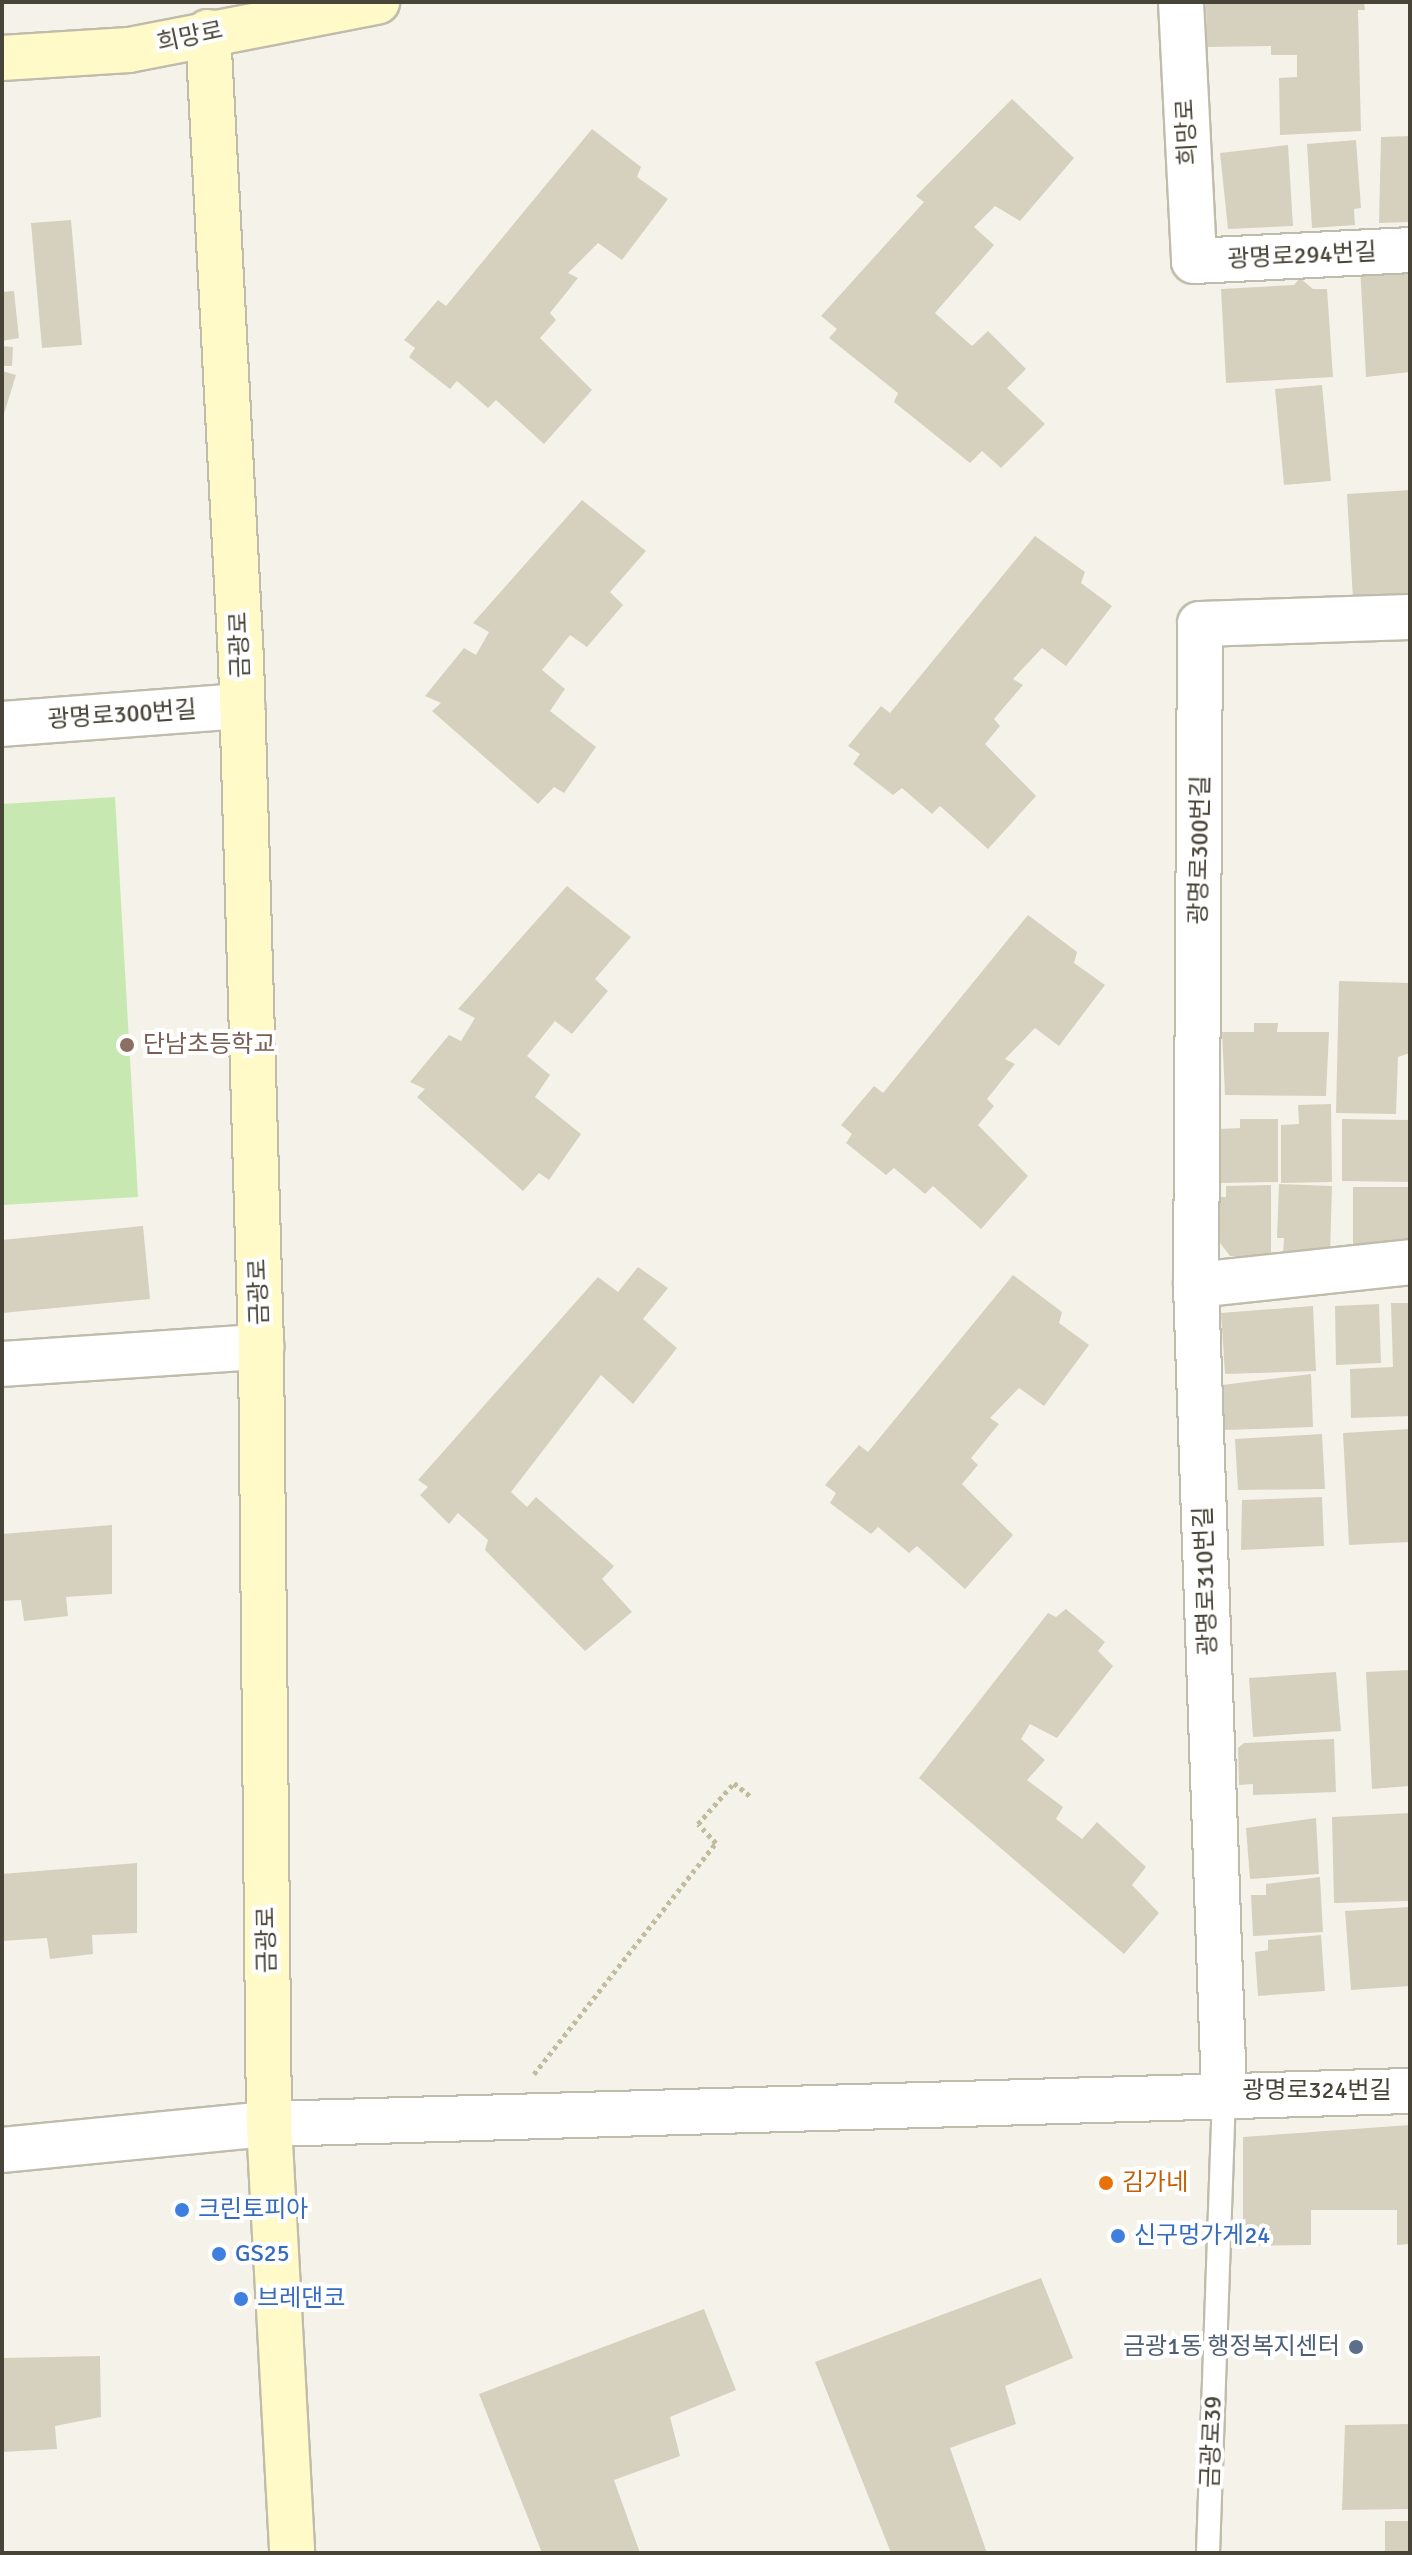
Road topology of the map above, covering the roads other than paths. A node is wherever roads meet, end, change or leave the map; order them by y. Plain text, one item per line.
1 (377, 2) edge
2 (1181, 2) edge
3 (268, 12) edge
4 (208, 32) junction
5 (2, 58) edge
6 (1410, 250) edge
7 (1194, 261) joint
8 (1410, 617) edge
9 (242, 706) junction
10 (2, 724) edge
11 (1410, 1262) edge
12 (1196, 1285) junction
13 (261, 1347) junction
14 (2, 1364) edge
15 (1410, 2091) edge
16 (1224, 2092) junction
17 (269, 2124) junction
18 (2, 2150) edge
19 (292, 2553) edge
20 (1208, 2553) edge

1 - 3 street, 희망로
2 - 7 street, 희망로
3 - 4 street, 희망로
4 - 5 street, 희망로
4 - 9 street, 금광로
6 - 7 street, 광명로294번길
8 - 12 street, 광명로300번길
9 - 10 street, 광명로300번길
9 - 13 street, 금광로
11 - 12 street
12 - 16 street, 광명로310번길
13 - 14 street
13 - 17 street, 금광로
15 - 16 street, 광명로324번길
16 - 17 street, 광명로324번길
16 - 20 lane, 금광로39
17 - 18 street, 광명로324번길
17 - 19 street, 금광로

